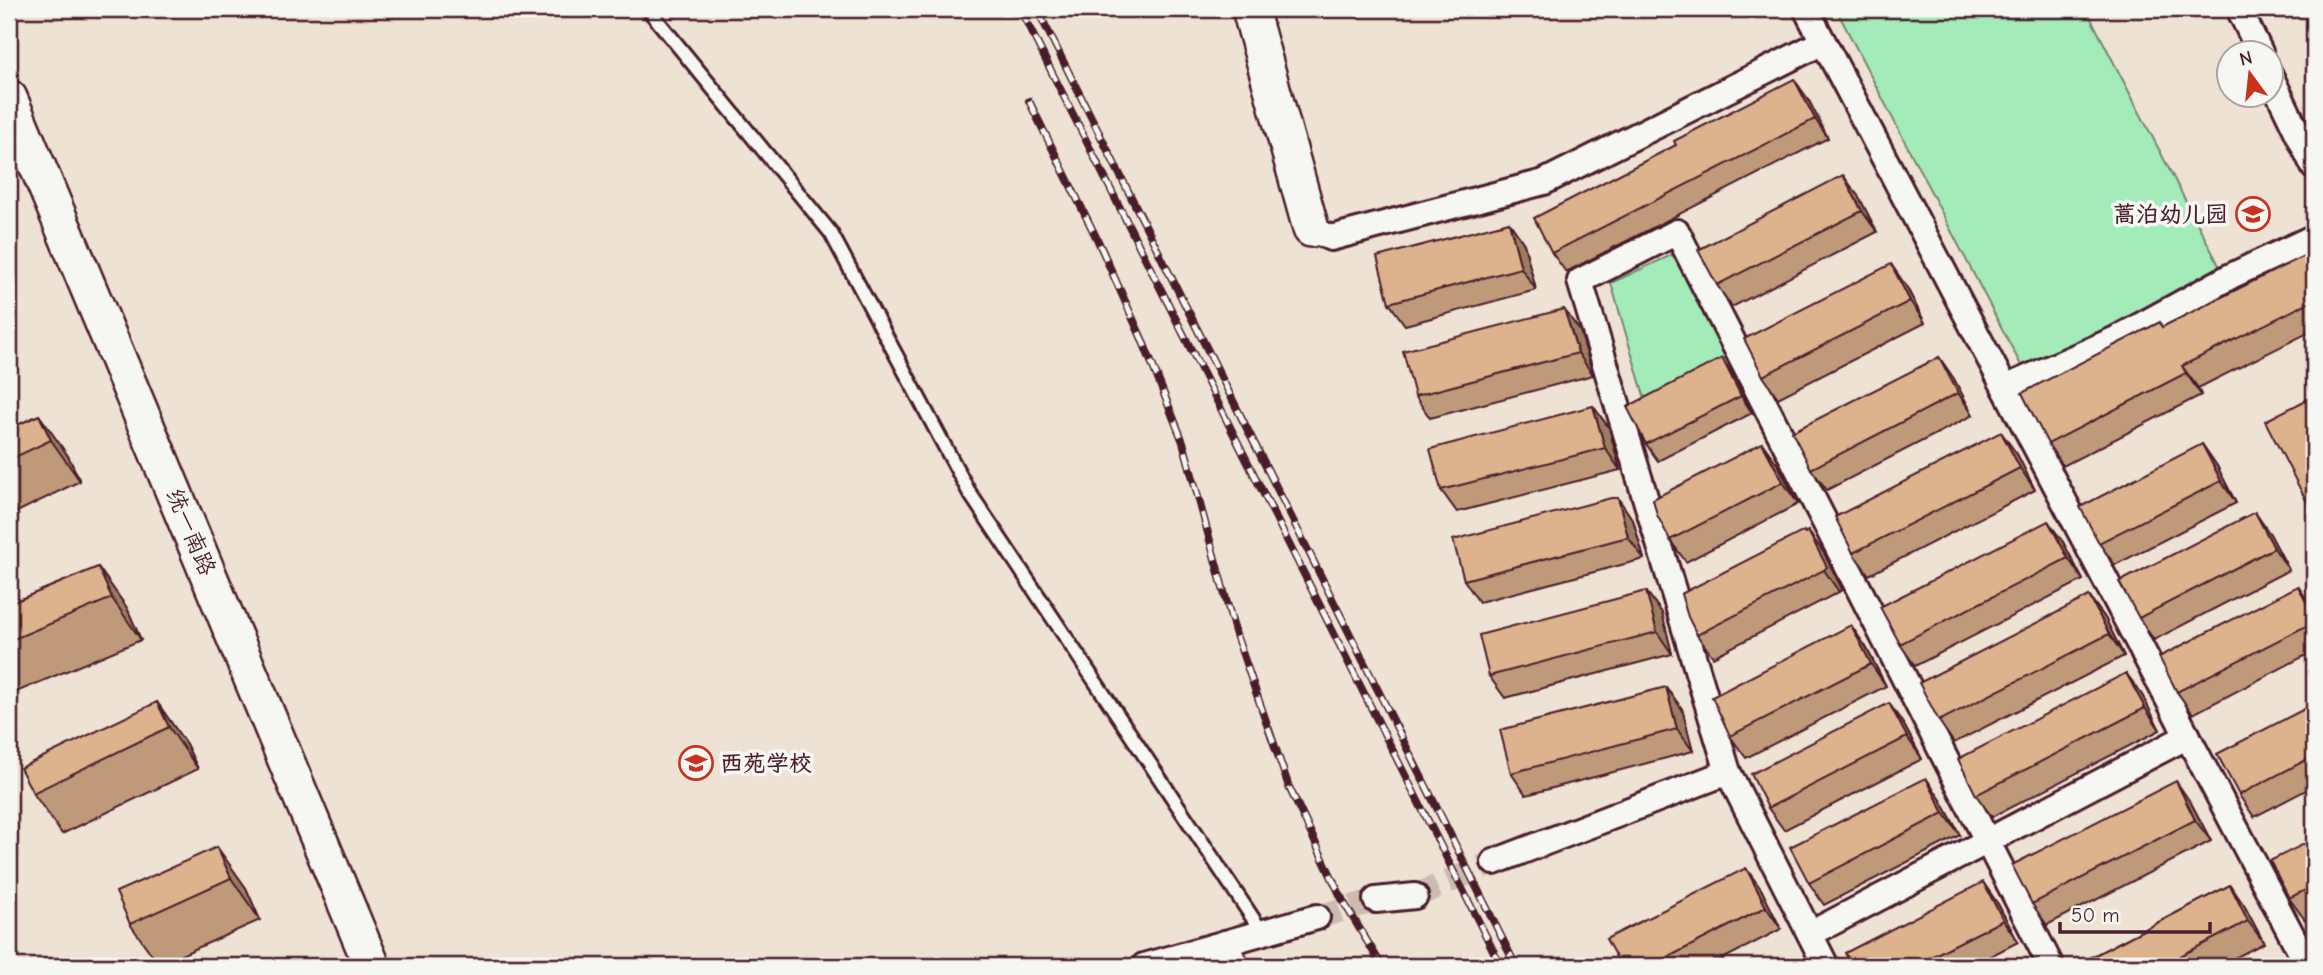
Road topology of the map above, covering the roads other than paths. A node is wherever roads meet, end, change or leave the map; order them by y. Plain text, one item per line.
1 (648, 9) edge
2 (1250, 9) edge
3 (1806, 9) edge
4 (2239, 9) edge
5 (2253, 38) edge
6 (1824, 42) junction
7 (9, 98) edge
8 (2284, 104) edge
9 (2314, 167) edge
10 (1311, 229) joint
11 (2314, 237) edge
12 (2005, 388) junction
13 (2188, 736) junction
14 (1728, 772) junction
15 (1987, 842) junction
16 (1494, 862) tunnel mouth
17 (1415, 896) tunnel mouth
18 (1376, 900) tunnel mouth
19 (1317, 917) tunnel mouth
20 (1262, 932) junction
21 (1810, 934) junction
22 (1225, 943) junction
23 (372, 966) edge
24 (1143, 966) edge
25 (1236, 966) edge
26 (1826, 966) edge
27 (2051, 966) edge
28 (2308, 966) edge

1 - 20 lane
2 - 10 street
3 - 6 street
4 - 5 street
6 - 10 street
6 - 12 street
7 - 23 street, 统一南路
8 - 9 street
11 - 12 street
12 - 13 street
13 - 15 street
13 - 28 street
14 - 15 street
14 - 16 street
14 - 21 street
15 - 21 street
15 - 27 street
17 - 18 street
19 - 20 street
20 - 22 street
21 - 26 street
22 - 24 street
22 - 25 street

